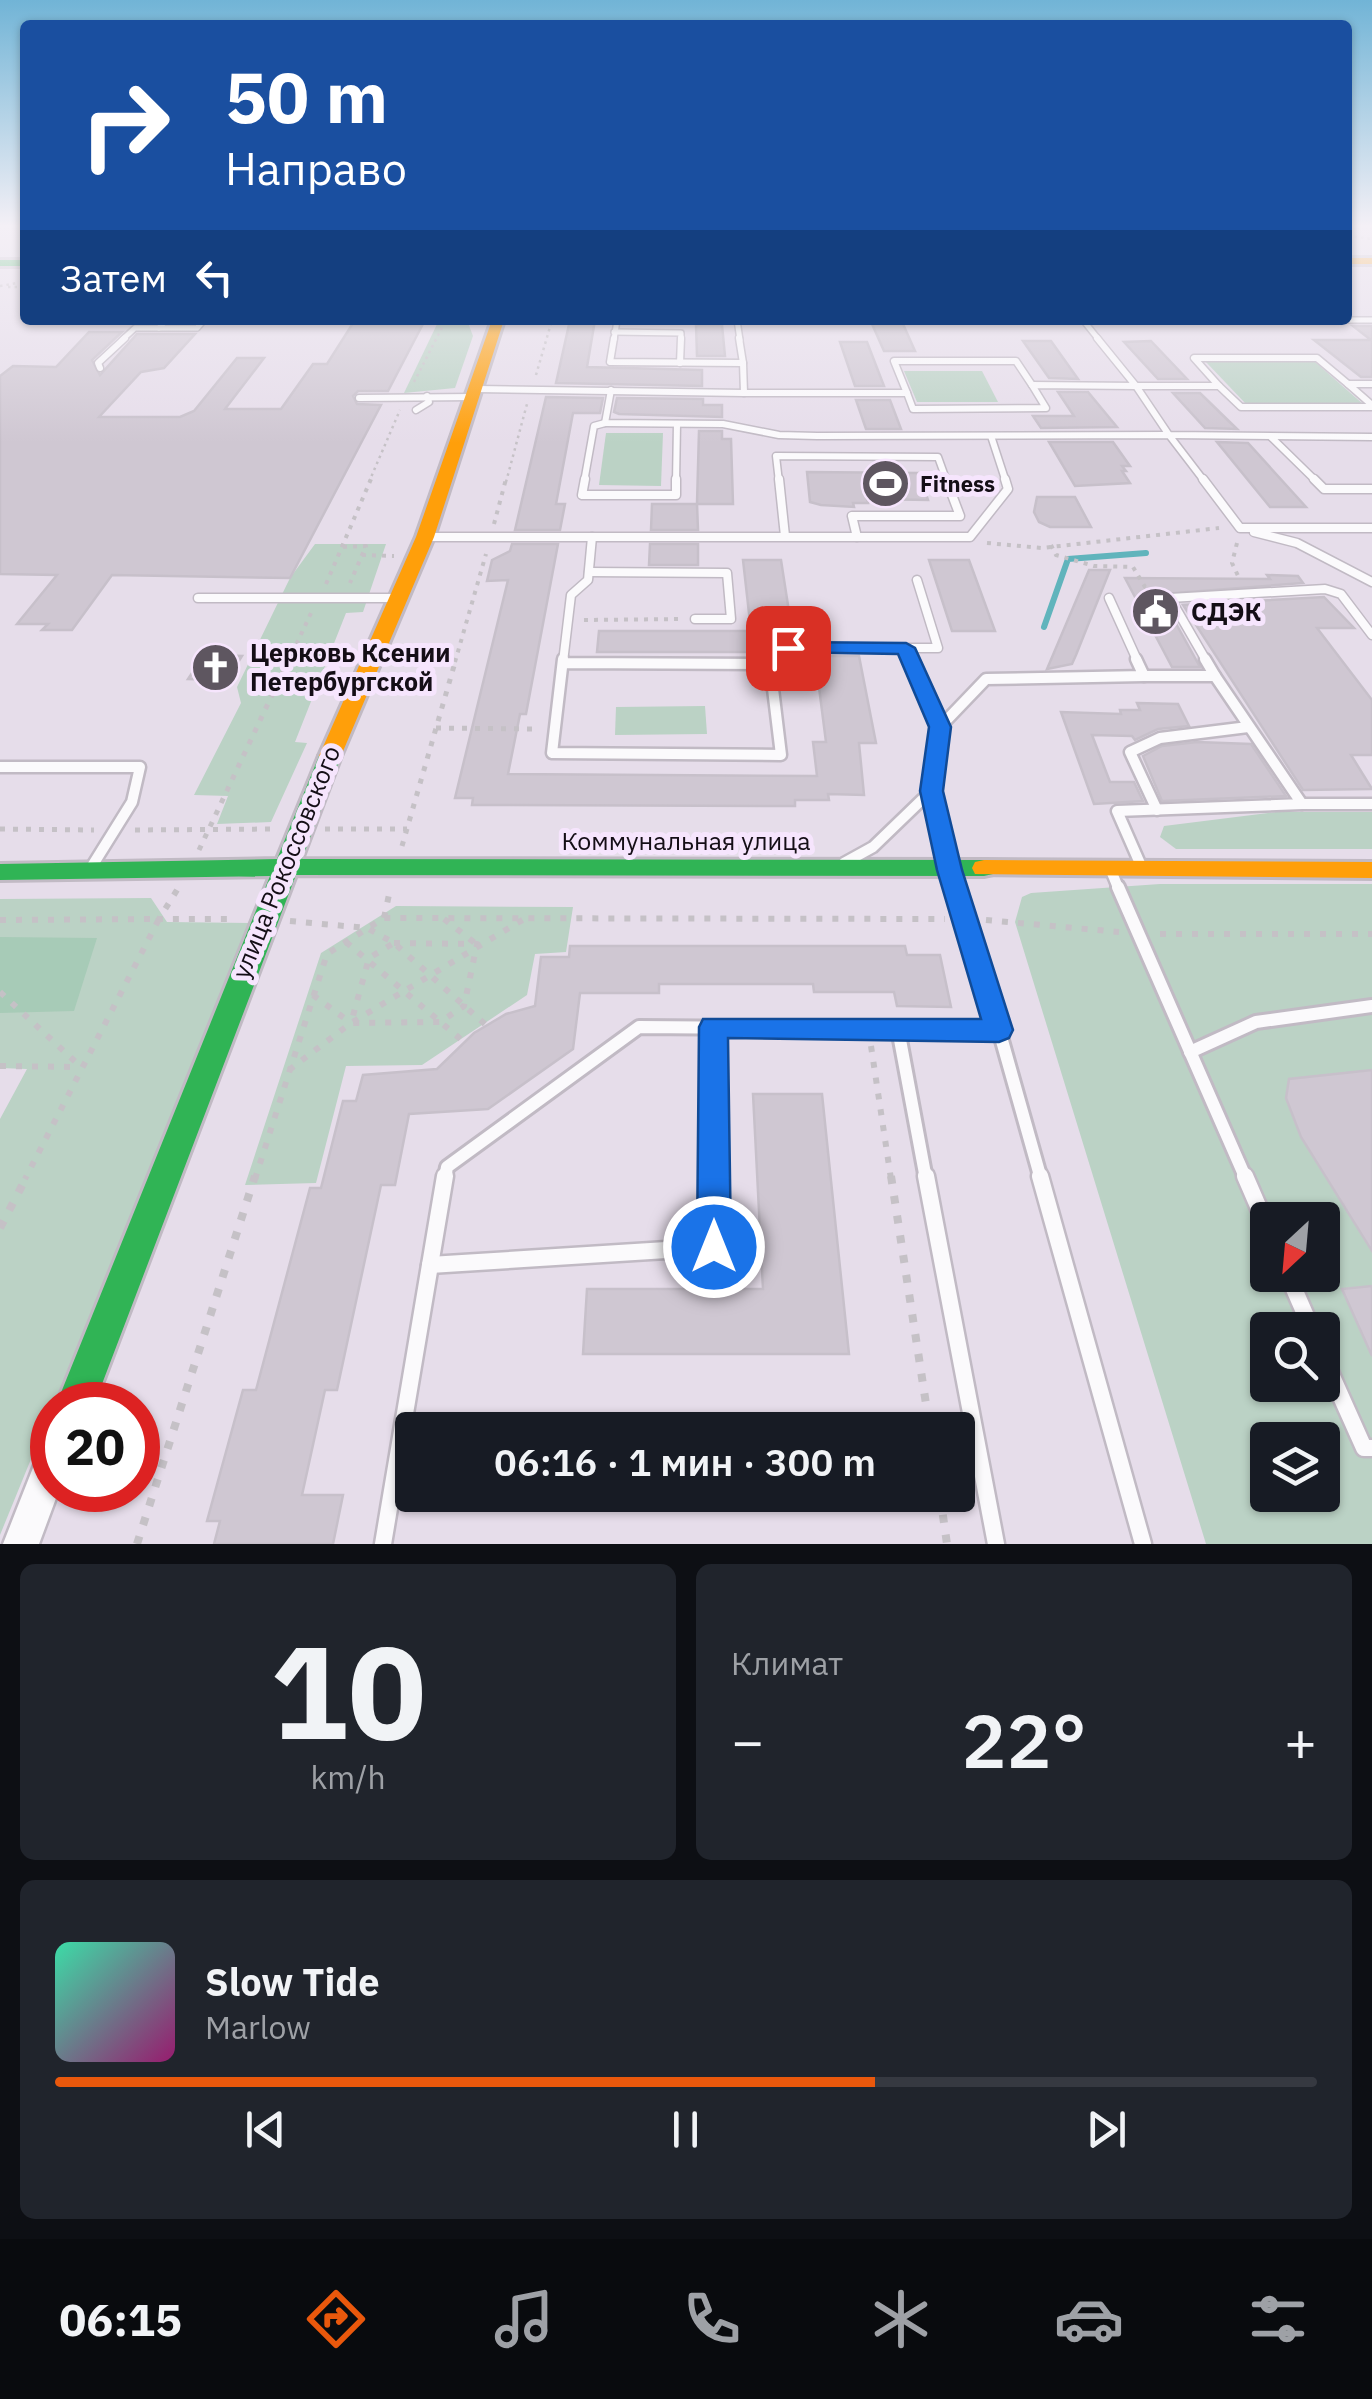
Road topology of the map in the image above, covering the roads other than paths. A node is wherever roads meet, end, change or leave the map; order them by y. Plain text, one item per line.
1 (161, 325) edge
2 (200, 325) edge
3 (496, 325) edge
4 (615, 325) edge
5 (738, 325) edge
6 (1088, 325) edge
7 (158, 328) junction
8 (614, 332) junction
9 (680, 363) junction
10 (742, 363) junction
11 (100, 368) dead end
12 (1348, 384) junction
13 (1372, 384) edge
14 (1032, 386) junction
15 (1136, 386) junction
16 (1219, 386) junction
17 (611, 390) junction
18 (476, 393) junction
19 (744, 393) junction
20 (907, 393) junction
21 (427, 396) junction
22 (359, 398) dead end
23 (1372, 406) edge
24 (416, 410) dead end
25 (605, 423) junction
26 (677, 424) junction
27 (1169, 435) junction
28 (991, 436) junction
29 (1271, 436) junction
30 (1372, 436) edge
31 (1372, 489) edge
32 (1240, 528) junction
33 (1372, 528) edge
34 (785, 536) junction
35 (425, 537) junction
36 (592, 537) junction
37 (857, 537) junction
38 (589, 572) junction
39 (917, 580) dead end
40 (1372, 582) edge
41 (198, 598) dead end
42 (400, 598) junction
43 (1109, 598) dead end
44 (695, 619) road end
45 (1372, 635) edge
46 (906, 648) junction
47 (565, 664) junction
48 (770, 664) junction
49 (1144, 676) junction
50 (1215, 676) junction
51 (940, 727) junction
52 (1248, 728) junction
53 (0, 768) edge
54 (932, 791) junction
55 (1302, 804) junction
56 (1372, 804) edge
57 (1157, 810) junction
58 (1110, 868) junction
59 (833, 869) junction
60 (1142, 869) junction
61 (282, 870) junction
62 (949, 870) junction
63 (1372, 870) edge
64 (0, 872) edge
65 (88, 872) junction
66 (1372, 1006) edge
67 (713, 1027) junction
68 (898, 1029) junction
69 (999, 1030) junction
70 (1190, 1052) junction
71 (1256, 1202) edge
72 (430, 1266) junction
73 (83, 1382) edge
74 (1340, 1394) edge
75 (1372, 1448) edge
76 (33, 1512) edge
77 (21, 1544) edge
78 (383, 1544) edge
79 (996, 1544) edge
80 (1143, 1544) edge

1 - 7 lane
2 - 7 lane
3 - 18 main road, улица Рокоссовского
4 - 8 lane
5 - 10 lane
6 - 15 lane
7 - 11 lane
8 - 9 lane
8 - 9 lane
9 - 10 lane
10 - 19 lane
12 - 13 lane
12 - 16 lane
12 - 23 lane
14 - 15 lane
14 - 20 lane
14 - 20 lane
15 - 16 lane
15 - 27 lane
16 - 23 lane
17 - 18 lane
17 - 19 lane
17 - 25 lane
18 - 21 lane
18 - 35 main road, улица Рокоссовского
19 - 20 lane
21 - 22 lane
21 - 24 lane
25 - 26 lane
25 - 26 lane
26 - 28 lane
27 - 28 lane
27 - 29 lane
27 - 32 lane
28 - 37 lane
29 - 30 lane
29 - 31 lane
32 - 33 lane
32 - 40 lane
34 - 36 lane
34 - 37 lane
34 - 37 lane
35 - 36 lane
35 - 42 main road, улица Рокоссовского
36 - 38 lane
38 - 44 lane
38 - 47 lane
39 - 46 lane
41 - 42 lane
42 - 61 main road, улица Рокоссовского
43 - 49 lane
45 - 50 lane
46 - 48 lane
46 - 51 lane
47 - 48 lane
47 - 48 lane
49 - 50 lane
49 - 51 lane
50 - 52 lane
51 - 54 lane
52 - 55 lane
52 - 57 lane
53 - 65 lane
54 - 59 lane
54 - 62 lane
55 - 56 lane
55 - 57 lane
57 - 60 lane
58 - 60 main road, Коммунальная улица
58 - 62 main road, Коммунальная улица
58 - 70 lane
59 - 61 main road, Коммунальная улица
59 - 62 main road, Коммунальная улица
60 - 63 main road, Коммунальная улица
61 - 65 main road, Коммунальная улица
61 - 73 main road, улица Рокоссовского
62 - 69 lane
64 - 65 main road, Коммунальная улица
66 - 70 lane
67 - 68 lane
67 - 72 lane
67 - 72 lane
68 - 69 lane
68 - 79 lane
69 - 80 lane
70 - 71 lane
72 - 78 lane
74 - 75 lane
76 - 77 street

